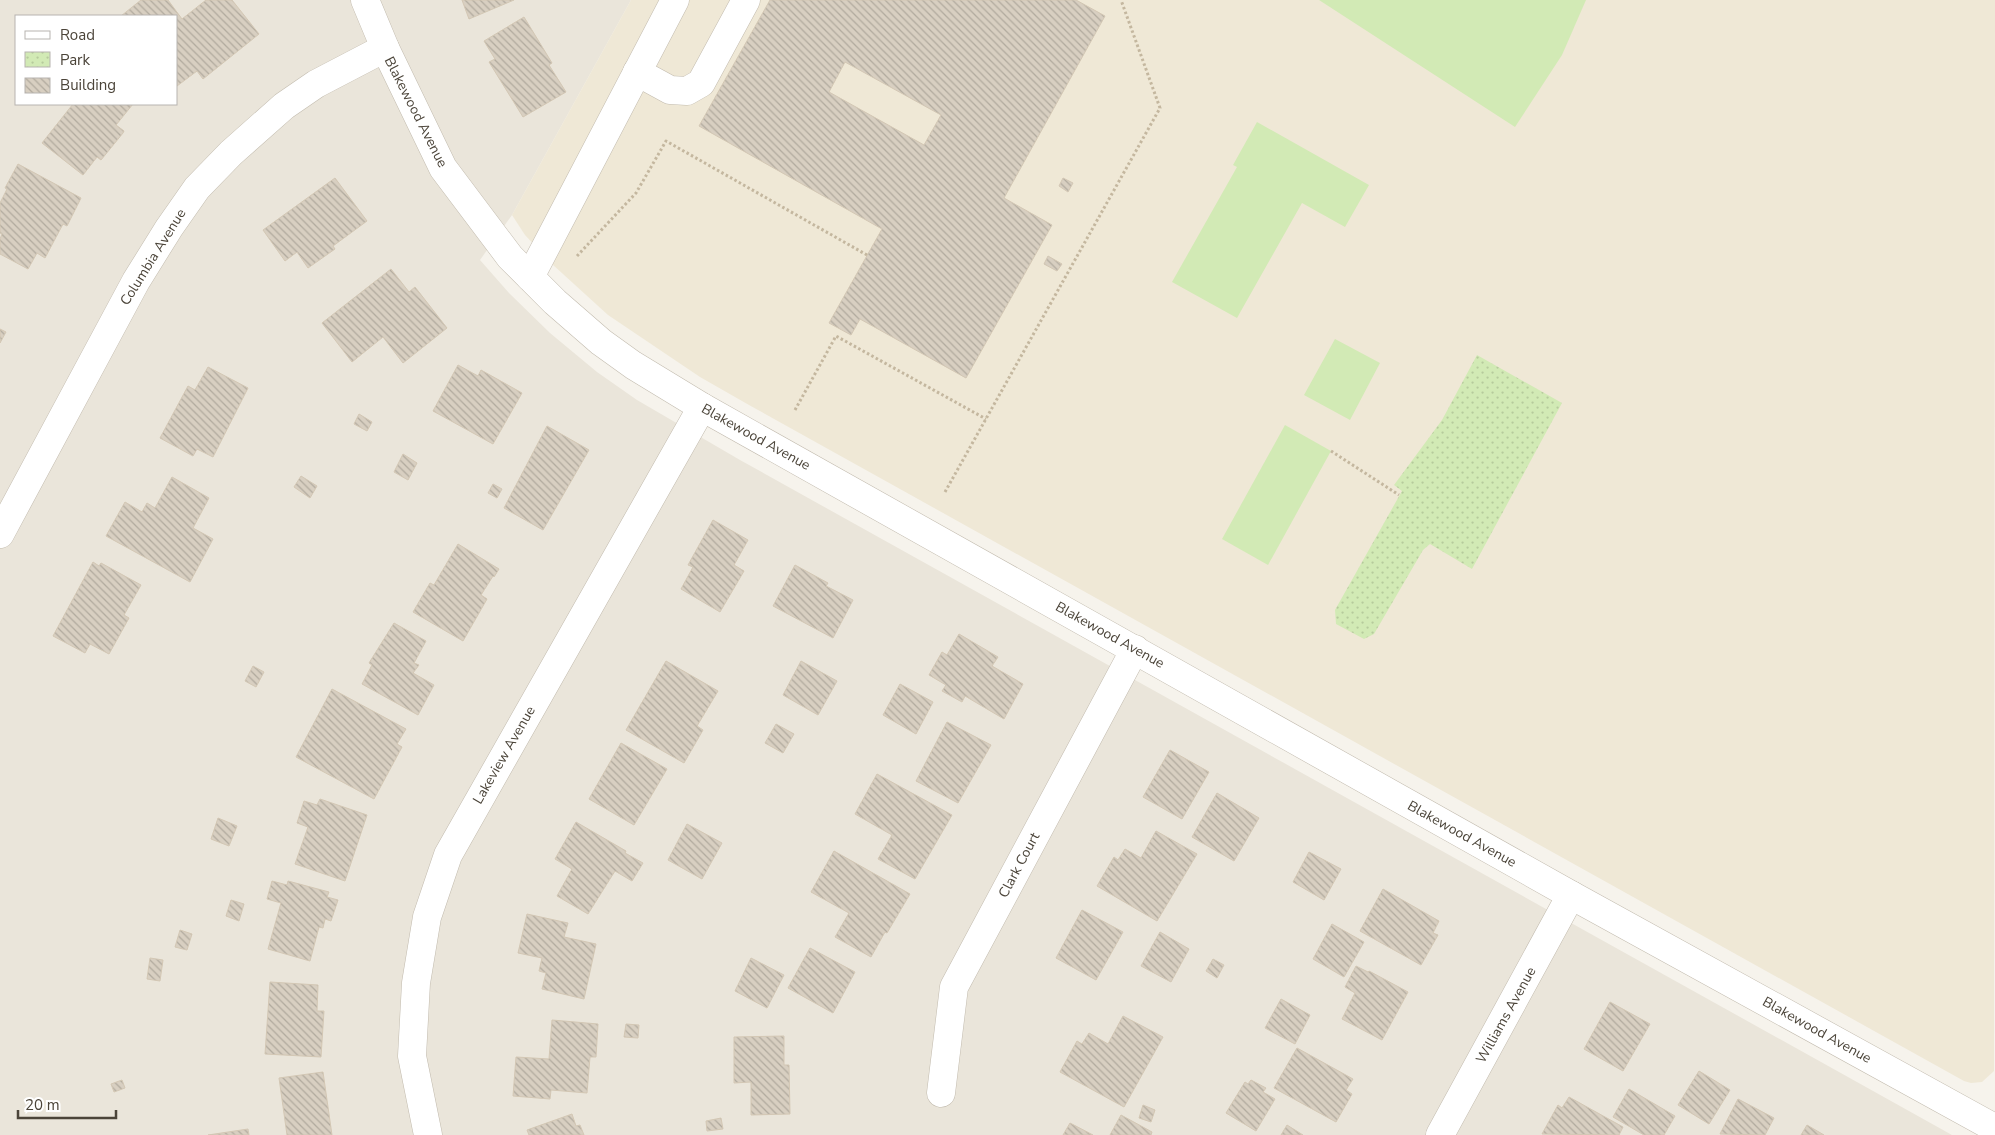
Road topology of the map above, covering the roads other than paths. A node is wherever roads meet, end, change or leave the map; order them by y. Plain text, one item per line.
1 (365, 0) edge
2 (675, 0) edge
3 (746, 0) edge
4 (384, 48) junction
5 (637, 72) junction
6 (530, 277) junction
7 (702, 406) junction
8 (0, 534) edge
9 (1135, 649) junction
10 (1571, 896) junction
11 (941, 1092) dead end
12 (1990, 1126) edge
13 (428, 1135) edge
14 (1440, 1135) edge

1 - 4 street, Blakewood Avenue
2 - 5 street
3 - 5 street
4 - 6 street, Blakewood Avenue
4 - 8 street, Columbia Avenue
5 - 6 street
6 - 7 street, Blakewood Avenue
7 - 9 street, Blakewood Avenue
7 - 13 street, Lakeview Avenue
9 - 10 street, Blakewood Avenue
9 - 11 street, Clark Court
10 - 12 street, Blakewood Avenue
10 - 14 street, Williams Avenue

